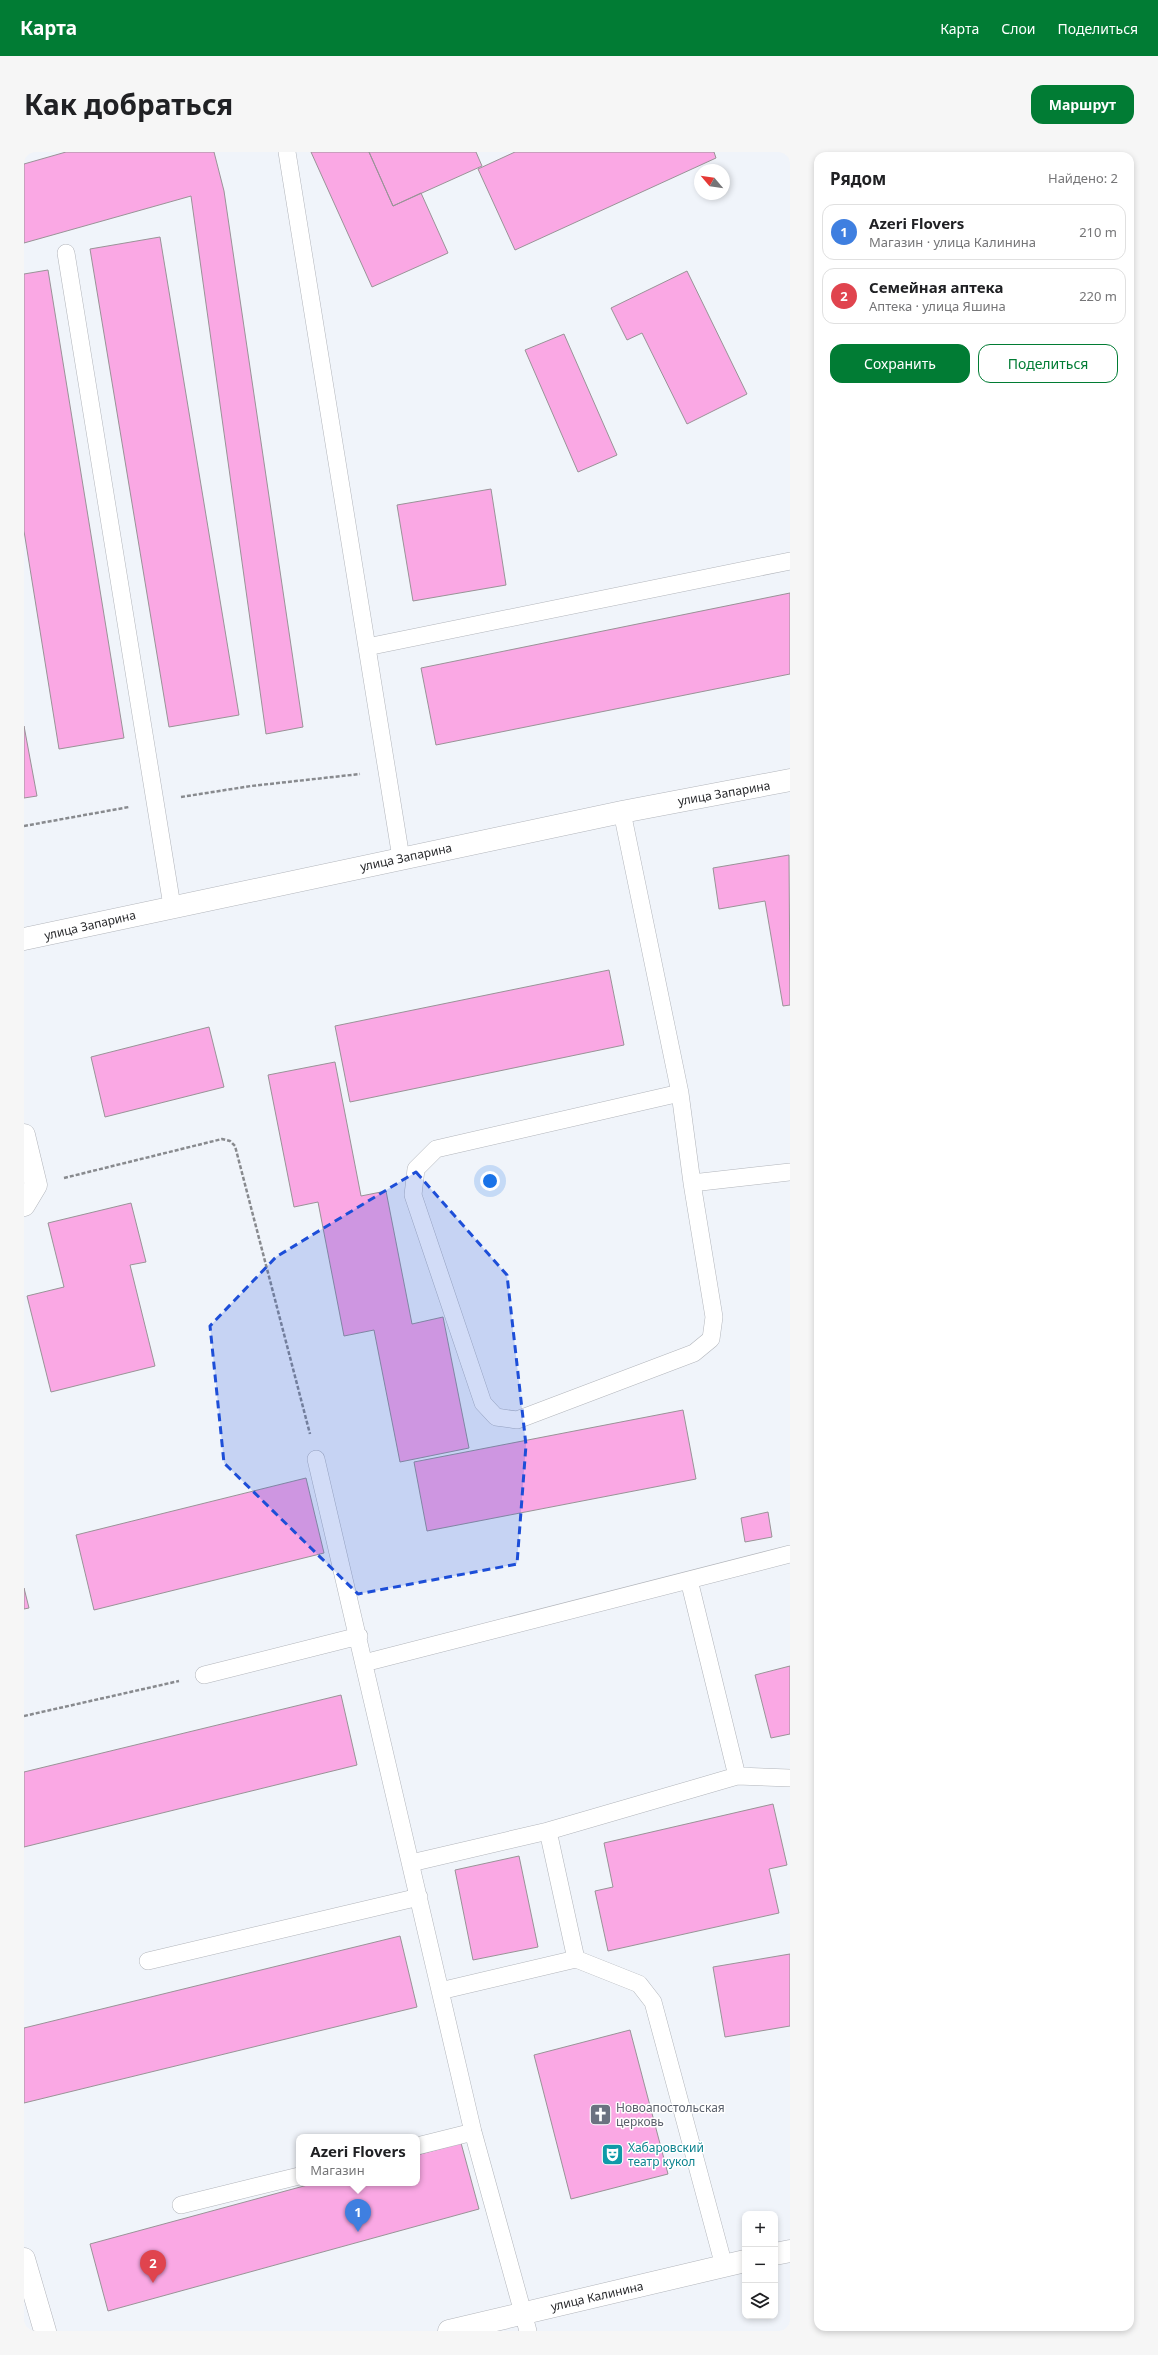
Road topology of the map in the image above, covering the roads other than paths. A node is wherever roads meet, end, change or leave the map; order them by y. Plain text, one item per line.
1 (287, 152) edge
2 (66, 252) dead end
3 (790, 561) edge
4 (367, 647) junction
5 (790, 780) edge
6 (622, 812) junction
7 (401, 858) junction
8 (172, 906) junction
9 (24, 940) edge
10 (680, 1093) junction
11 (24, 1135) edge
12 (790, 1172) edge
13 (692, 1183) junction
14 (24, 1205) edge
15 (316, 1460) road end
16 (790, 1554) edge
17 (688, 1580) junction
18 (359, 1636) junction
19 (364, 1662) junction
20 (204, 1675) road end
21 (737, 1776) junction
22 (790, 1778) edge
23 (548, 1831) junction
24 (411, 1863) junction
25 (419, 1897) junction
26 (576, 1959) junction
27 (148, 1961) dead end
28 (440, 1991) junction
29 (473, 2132) junction
30 (420, 2145) edge
31 (296, 2177) edge
32 (181, 2205) dead end
33 (790, 2251) edge
34 (778, 2253) edge
35 (24, 2259) edge
36 (735, 2264) edge
37 (525, 2322) edge
38 (45, 2331) edge
39 (449, 2331) edge

1 - 4 lane
2 - 8 lane
3 - 4 lane
4 - 7 lane
5 - 6 street, улица Запарина
6 - 7 street, улица Запарина
6 - 10 lane
7 - 8 street, улица Запарина
8 - 9 street, улица Запарина
10 - 13 lane
10 - 13 lane
11 - 14 street
12 - 13 lane
15 - 18 lane
16 - 17 lane
17 - 19 lane
17 - 21 lane
18 - 19 lane
18 - 20 lane
19 - 24 lane
21 - 22 lane
21 - 23 lane
23 - 24 lane
23 - 26 lane
24 - 25 lane
25 - 27 lane
25 - 28 lane
26 - 28 lane
26 - 36 lane
28 - 29 lane
29 - 30 lane
29 - 37 lane
31 - 32 lane
33 - 34 street
35 - 38 street
36 - 37 street, улица Калинина
37 - 39 street, улица Калинина

